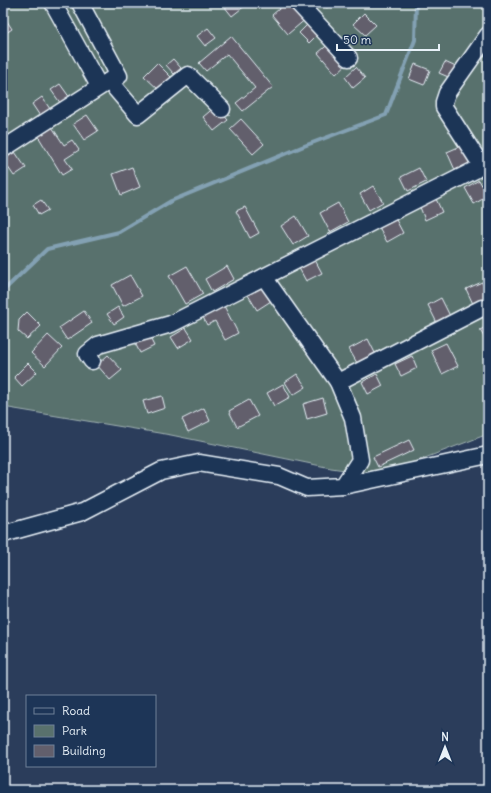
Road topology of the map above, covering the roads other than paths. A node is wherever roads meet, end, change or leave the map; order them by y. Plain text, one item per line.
1 (80, 3) edge
2 (298, 3) edge
3 (55, 4) edge
4 (488, 35) edge
5 (349, 58) dead end
6 (104, 83) junction
7 (222, 109) dead end
8 (3, 149) edge
9 (264, 277) junction
10 (482, 308) dead end
11 (92, 361) dead end
12 (338, 382) junction
13 (488, 455) edge
14 (343, 486) junction
15 (3, 534) edge

1 - 6 street
2 - 5 street
3 - 6 street
4 - 9 street
6 - 7 street
6 - 8 street
9 - 11 street
9 - 12 street
10 - 12 street
12 - 14 street
13 - 14 street
14 - 15 street

